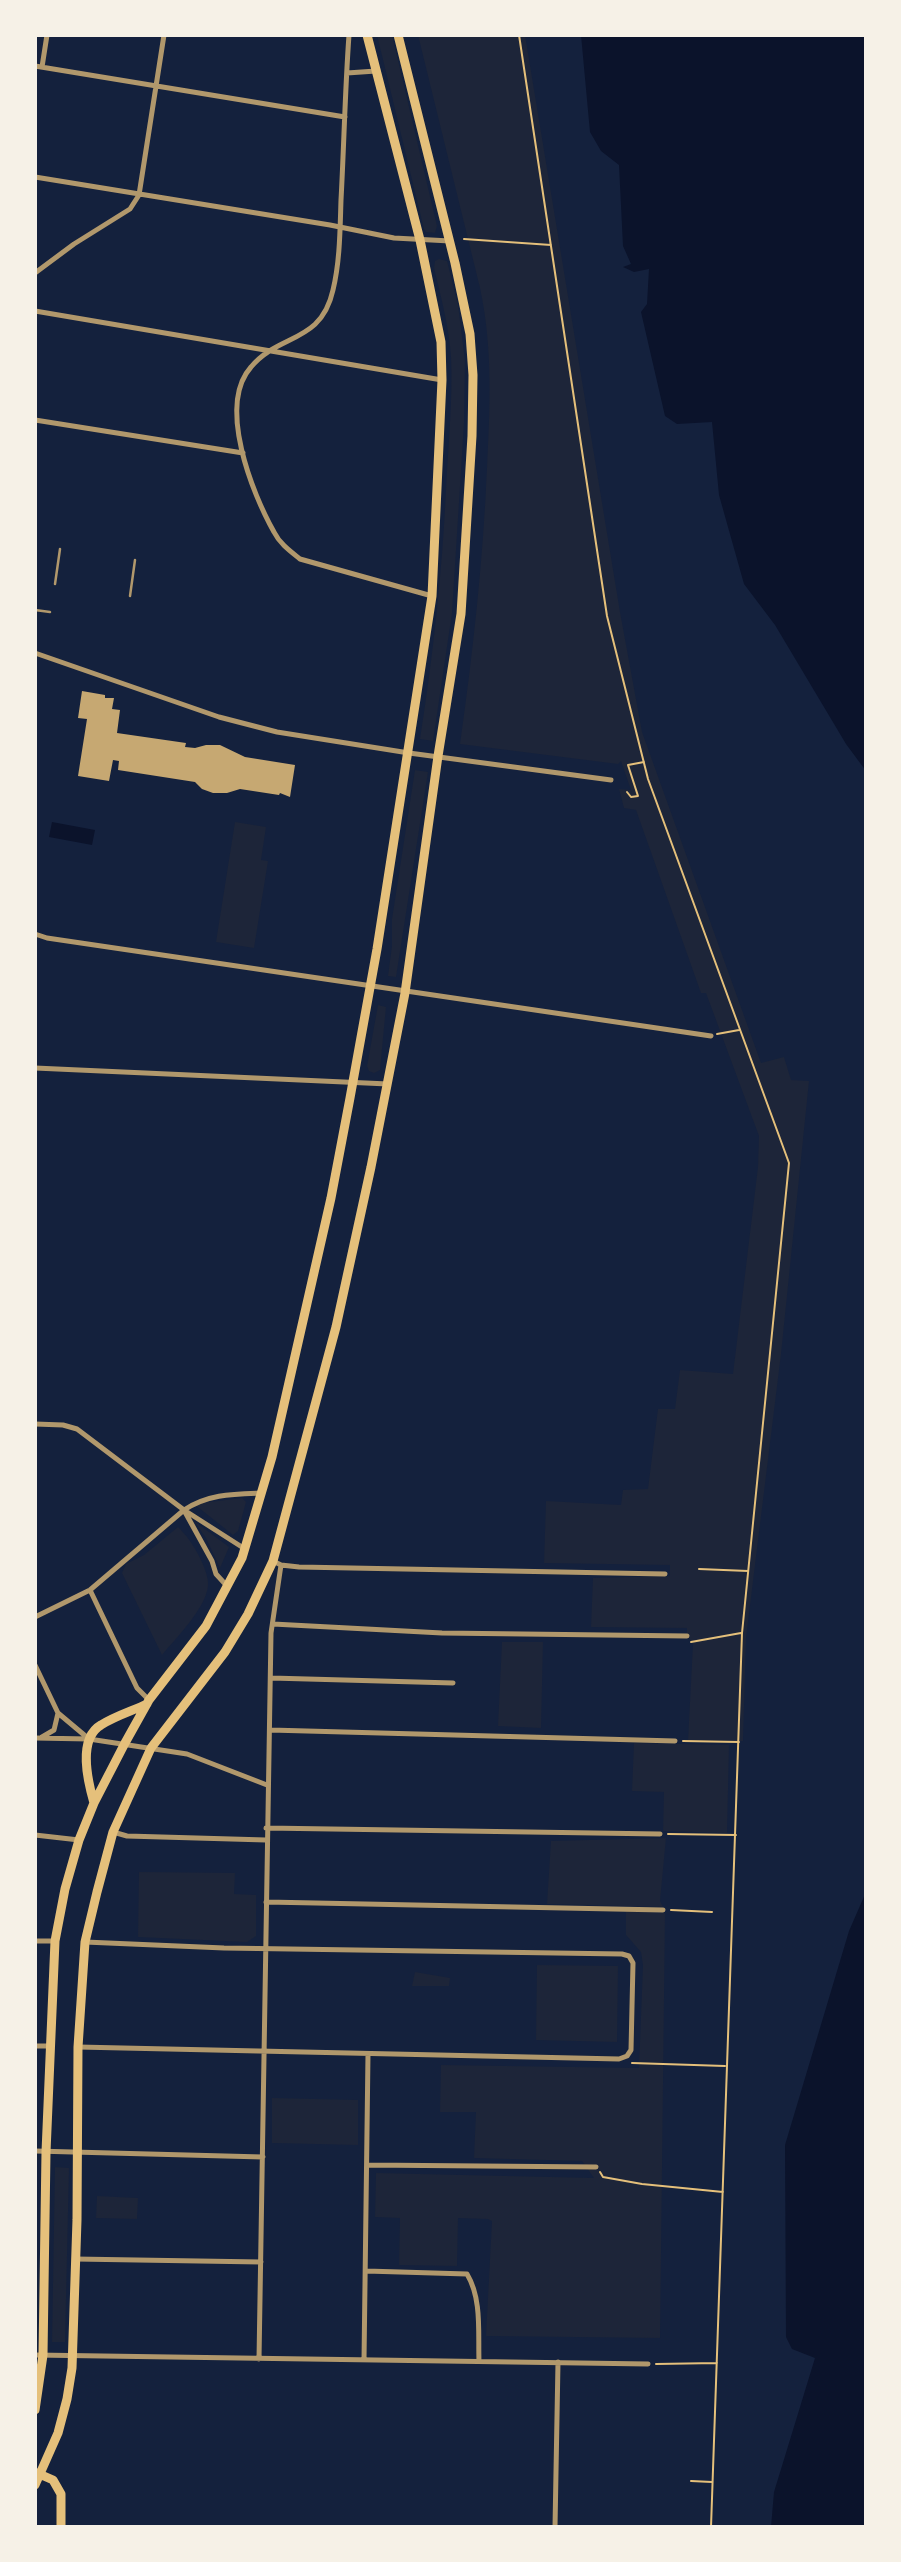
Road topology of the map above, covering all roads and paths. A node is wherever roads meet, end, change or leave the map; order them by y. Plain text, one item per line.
1 (47, 35) edge
2 (164, 35) edge
3 (349, 35) edge
4 (367, 35) edge
5 (519, 35) edge
6 (399, 37) edge
7 (38, 66) edge
8 (376, 71) junction
9 (346, 73) junction
10 (156, 86) junction
11 (345, 117) junction
12 (35, 177) edge
13 (139, 195) junction
14 (340, 227) junction
15 (464, 239) dead end
16 (420, 240) junction
17 (450, 241) junction
18 (551, 245) junction
19 (35, 273) edge
20 (35, 311) edge
21 (268, 351) junction
22 (442, 380) junction
23 (35, 420) edge
24 (243, 453) junction
25 (60, 549) dead end
26 (135, 561) dead end
27 (55, 584) dead end
28 (130, 596) dead end
29 (432, 596) junction
30 (35, 610) edge
31 (50, 612) dead end
32 (35, 653) edge
33 (409, 753) junction
34 (438, 756) junction
35 (644, 762) junction
36 (611, 780) dead end
37 (627, 792) dead end
38 (35, 934) edge
39 (371, 986) junction
40 (405, 993) junction
41 (740, 1030) junction
42 (711, 1036) joint
43 (35, 1068) edge
44 (353, 1083) junction
45 (388, 1084) junction
46 (35, 1424) edge
47 (261, 1493) junction
48 (184, 1510) junction
49 (245, 1549) junction
50 (277, 1563) junction
51 (699, 1569) dead end
52 (749, 1572) junction
53 (665, 1574) dead end
54 (227, 1586) junction
55 (90, 1590) junction
56 (35, 1617) edge
57 (273, 1624) junction
58 (742, 1633) junction
59 (687, 1640) joint
60 (35, 1665) edge
61 (271, 1678) junction
62 (453, 1684) dead end
63 (148, 1702) junction
64 (58, 1713) junction
65 (270, 1730) junction
66 (36, 1738) edge
67 (89, 1739) junction
68 (675, 1741) joint
69 (739, 1742) junction
70 (125, 1743) junction
71 (151, 1748) junction
72 (267, 1785) junction
73 (94, 1803) junction
74 (266, 1828) junction
75 (113, 1832) junction
76 (660, 1834) joint
77 (35, 1835) edge
78 (736, 1835) junction
79 (79, 1840) junction
80 (266, 1840) junction
81 (266, 1902) junction
82 (663, 1910) joint
83 (712, 1912) dead end
84 (35, 1941) edge
85 (55, 1941) junction
86 (85, 1942) junction
87 (265, 1949) junction
88 (35, 2046) edge
89 (50, 2046) junction
90 (78, 2047) junction
91 (264, 2051) junction
92 (368, 2054) junction
93 (632, 2063) dead end
94 (726, 2066) junction
95 (35, 2151) edge
96 (46, 2152) junction
97 (77, 2153) junction
98 (263, 2157) junction
99 (368, 2165) junction
100 (596, 2167) dead end
101 (602, 2175) dead end
102 (724, 2192) junction
103 (40, 2258) edge
104 (75, 2259) junction
105 (261, 2262) junction
106 (366, 2271) junction
107 (39, 2355) edge
108 (73, 2356) junction
109 (259, 2359) junction
110 (364, 2360) junction
111 (479, 2361) junction
112 (558, 2362) junction
113 (717, 2363) junction
114 (648, 2364) joint
115 (35, 2410) edge
116 (38, 2473) edge
117 (691, 2481) dead end
118 (713, 2482) junction
119 (35, 2485) edge
120 (61, 2527) edge
121 (555, 2527) edge
122 (711, 2527) edge

1 - 7 street
2 - 10 street
3 - 9 street
4 - 8 main road
5 - 18 path
6 - 17 main road
7 - 10 street
8 - 9 street
8 - 16 main road
9 - 11 street
10 - 11 street
10 - 13 street
11 - 14 street
12 - 13 street
13 - 14 street
13 - 19 street
14 - 16 street
14 - 21 street
15 - 18 path
16 - 17 street
16 - 22 main road
17 - 34 main road
18 - 35 path
20 - 21 street
21 - 22 street
21 - 24 street
22 - 29 main road
23 - 24 street
24 - 29 street
25 - 27 lane
26 - 28 lane
29 - 33 main road
30 - 31 lane
32 - 33 street
33 - 34 street
33 - 39 main road
34 - 36 street
34 - 40 main road
35 - 37 path
35 - 41 path
38 - 39 street
39 - 40 street
39 - 44 main road
40 - 42 street
40 - 45 main road
41 - 42 path
41 - 52 path
43 - 44 street
44 - 45 street
44 - 47 main road
45 - 50 main road
46 - 48 street
47 - 48 street
47 - 49 main road
48 - 49 street
48 - 54 street
48 - 55 street
49 - 54 main road
50 - 53 street
50 - 57 street
50 - 71 main road
51 - 52 path
52 - 58 path
54 - 63 main road
55 - 56 street
55 - 63 street
57 - 59 street
57 - 61 street
58 - 59 path
58 - 69 path
60 - 64 street
61 - 62 street
61 - 65 street
63 - 67 main road
63 - 70 main road
64 - 66 street
64 - 67 street
65 - 68 street
65 - 72 street
66 - 67 street
67 - 70 street
67 - 73 main road
68 - 69 path
69 - 78 path
70 - 71 street
70 - 73 main road
71 - 72 street
71 - 75 main road
72 - 74 street
73 - 79 main road
74 - 76 street
74 - 80 street
75 - 80 street
75 - 86 main road
76 - 78 path
77 - 79 street
78 - 94 path
79 - 85 main road
80 - 81 street
81 - 82 street
81 - 87 street
82 - 83 path
84 - 85 street
85 - 89 main road
86 - 87 street
86 - 90 main road
87 - 91 street
87 - 92 street
88 - 89 street
89 - 96 main road
90 - 91 street
90 - 97 main road
91 - 92 street
91 - 98 street
92 - 99 street
93 - 94 path
94 - 102 path
95 - 96 street
96 - 97 street
96 - 103 main road
97 - 98 street
97 - 104 main road
98 - 105 street
99 - 100 street
99 - 106 street
101 - 102 path
102 - 113 path
103 - 107 main road
104 - 105 street
104 - 108 main road
105 - 109 street
106 - 110 street
106 - 111 street
107 - 108 street
107 - 115 main road
108 - 109 street
108 - 116 main road
109 - 110 street
110 - 111 street
111 - 112 street
112 - 114 street
112 - 121 street
113 - 114 path
113 - 118 path
116 - 119 main road
116 - 120 main road
117 - 118 path
118 - 122 path

